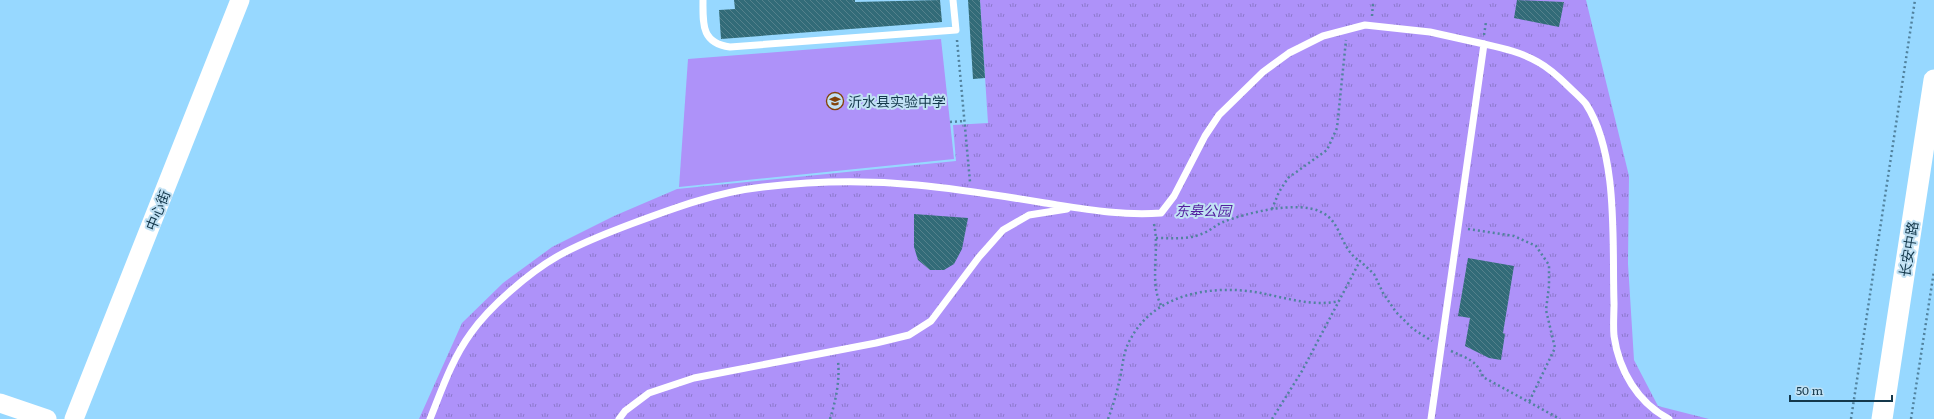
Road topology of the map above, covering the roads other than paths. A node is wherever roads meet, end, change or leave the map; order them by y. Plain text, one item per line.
1 (240, 0) edge
2 (703, 0) edge
3 (953, 0) edge
4 (1484, 44) junction
5 (1934, 80) edge
6 (1077, 208) junction
7 (0, 403) edge
8 (48, 419) edge
9 (74, 419) edge
10 (430, 419) edge
11 (619, 419) edge
12 (1431, 419) edge
13 (1669, 419) edge
14 (1882, 419) edge

1 - 9 main road, 中心街
2 - 3 lane
4 - 6 lane
4 - 12 lane
4 - 13 lane
5 - 14 main road, 长安中路
6 - 10 lane
6 - 11 lane
7 - 8 main road

